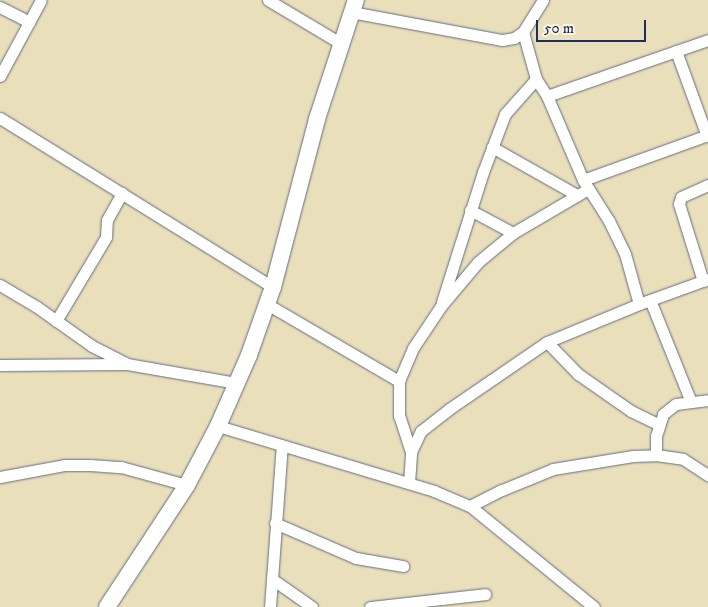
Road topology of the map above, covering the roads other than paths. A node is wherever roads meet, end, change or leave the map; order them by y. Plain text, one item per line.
1 (42, 0) edge
2 (268, 0) edge
3 (543, 0) edge
4 (353, 6) edge
5 (0, 7) edge
6 (29, 22) junction
7 (523, 32) junction
8 (708, 40) edge
9 (340, 43) junction
10 (676, 51) junction
11 (0, 76) edge
12 (536, 79) junction
13 (547, 96) junction
14 (0, 118) edge
15 (707, 136) edge
16 (492, 147) junction
17 (585, 185) junction
18 (708, 185) edge
19 (122, 193) junction
20 (578, 195) junction
21 (470, 210) junction
22 (513, 233) junction
23 (705, 280) edge
24 (0, 285) edge
25 (273, 287) junction
26 (650, 300) junction
27 (267, 304) junction
28 (639, 304) junction
29 (441, 306) junction
30 (56, 321) junction
31 (547, 342) junction
32 (127, 364) junction
33 (0, 365) edge
34 (400, 381) junction
35 (237, 382) junction
36 (708, 400) edge
37 (691, 402) junction
38 (658, 424) junction
39 (218, 426) junction
40 (282, 445) junction
41 (411, 452) junction
42 (656, 455) junction
43 (708, 475) edge
44 (0, 477) edge
45 (409, 483) junction
46 (187, 485) junction
47 (470, 506) junction
48 (275, 523) junction
49 (403, 566) dead end
50 (272, 579) junction
51 (485, 594) dead end
52 (108, 607) edge
53 (270, 607) edge
54 (312, 607) edge
55 (370, 607) edge
56 (594, 607) edge

1 - 6 street
2 - 9 street
3 - 7 street
4 - 7 street
4 - 9 main road
5 - 6 street
6 - 11 street
7 - 12 street
8 - 10 street
9 - 25 main road
10 - 13 street
10 - 15 street
12 - 13 street
12 - 16 street
13 - 17 street
14 - 19 street
15 - 17 street
16 - 20 street
16 - 21 street
17 - 20 street
17 - 28 street
18 - 23 street
19 - 25 street
19 - 30 street
20 - 22 street
21 - 22 street
21 - 29 street
22 - 29 street
23 - 26 street
24 - 30 street
25 - 27 main road
26 - 28 street
26 - 37 street
27 - 34 street
27 - 35 main road
28 - 31 street
29 - 34 street
30 - 32 street
31 - 38 street
31 - 41 street
32 - 33 street
32 - 35 street
34 - 41 street
35 - 39 main road
36 - 37 street
37 - 38 street
38 - 42 street
39 - 40 street
39 - 46 main road
40 - 45 street
40 - 48 street
41 - 45 street
42 - 43 street
42 - 47 street
44 - 46 street
45 - 47 street
46 - 52 main road
47 - 56 street
48 - 49 street
48 - 50 street
50 - 53 street
50 - 54 street
51 - 55 street

